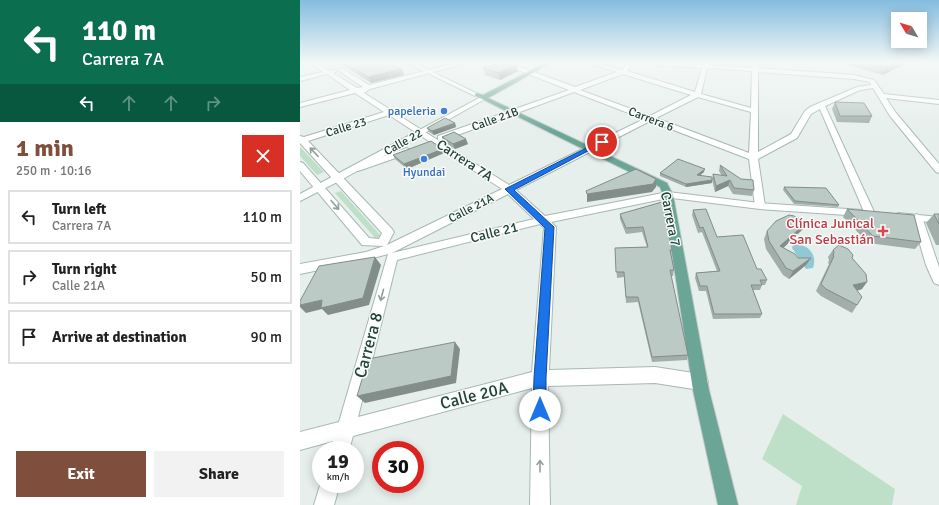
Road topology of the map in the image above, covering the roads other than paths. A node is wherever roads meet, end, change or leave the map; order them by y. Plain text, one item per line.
1 (356, 87) edge
2 (358, 87) edge
3 (374, 87) edge
4 (460, 87) edge
5 (498, 87) edge
6 (568, 87) edge
7 (581, 87) edge
8 (669, 87) edge
9 (698, 87) edge
10 (756, 87) edge
11 (863, 87) edge
12 (875, 87) edge
13 (574, 89) junction
14 (362, 90) junction
15 (696, 95) junction
16 (480, 96) junction
17 (882, 96) junction
18 (939, 102) edge
19 (300, 105) edge
20 (822, 106) junction
21 (756, 111) junction
22 (392, 112) junction
23 (513, 112) junction
24 (650, 118) junction
25 (419, 130) junction
26 (301, 139) edge
27 (431, 142) junction
28 (413, 148) edge
29 (590, 148) junction
30 (752, 158) junction
31 (300, 164) edge
32 (355, 169) junction
33 (939, 170) edge
34 (336, 176) junction
35 (318, 186) junction
36 (509, 189) junction
37 (300, 192) edge
38 (668, 195) junction
39 (300, 198) edge
40 (760, 206) junction
41 (878, 214) junction
42 (916, 217) junction
43 (543, 220) junction
44 (939, 220) edge
45 (387, 250) junction
46 (300, 269) edge
47 (939, 280) edge
48 (540, 378) junction
49 (700, 382) junction
50 (346, 428) junction
51 (300, 441) edge
52 (342, 441) edge
53 (327, 493) edge
54 (324, 505) edge
55 (540, 505) edge
56 (728, 505) edge

1 - 14 street, Carrera 7A
2 - 14 street, Carrera 7A
3 - 14 street
4 - 16 street, Carrera 7
5 - 16 main road, Calle 22
6 - 13 street, Carrera 6
7 - 13 street, Calle 21B
8 - 15 street
9 - 15 street
10 - 21 street
11 - 20 street
12 - 17 street
13 - 23 street, Calle 21B
13 - 24 street, Carrera 6
14 - 19 street
14 - 22 street, Carrera 7A
15 - 21 street
15 - 24 street, Calle 21A
16 - 23 main road, Carrera 7
16 - 25 street, Calle 22
17 - 18 street
17 - 33 street
20 - 30 street
20 - 41 street
21 - 30 street
22 - 25 street, Carrera 7A
22 - 26 street, Calle 23
23 - 27 street, Calle 21B
23 - 29 main road, Carrera 7
24 - 29 street, Calle 21A
24 - 30 street, Carrera 6
25 - 27 street, Carrera 7A
25 - 32 street, Calle 22
25 - 34 street, Calle 22
34 -> 26 street, Carrera 8
27 - 36 street, Carrera 7A
28 - 32 street
29 - 36 street, Calle 21A
29 - 38 main road, Carrera 7
30 - 40 street
31 - 35 street
32 - 34 street, Calle 22
34 - 35 street, Calle 22
34 - 45 street, Carrera 8
35 - 37 street, Calle 22
35 - 39 street, Calle 22
35 -> 45 street
36 - 43 street, Carrera 7A
36 - 45 street, Calle 21A
38 - 40 street, Calle 21
38 - 43 street, Calle 21
38 - 49 main road, Carrera 7
40 - 41 street, Calle 21
41 - 42 street, Calle 21
42 - 44 street, Calle 21
42 - 47 street
43 - 45 street, Calle 21
43 - 48 street, Carrera 7A
45 - 46 street, Calle 21
45 -> 50 street, Carrera 8
48 - 49 street, Calle 20A
48 - 50 street, Calle 20A
55 -> 48 street, Carrera 7A
49 - 56 main road, Carrera 7
50 - 51 street, Calle 20A
50 - 52 street, Carrera 8
53 - 54 street

